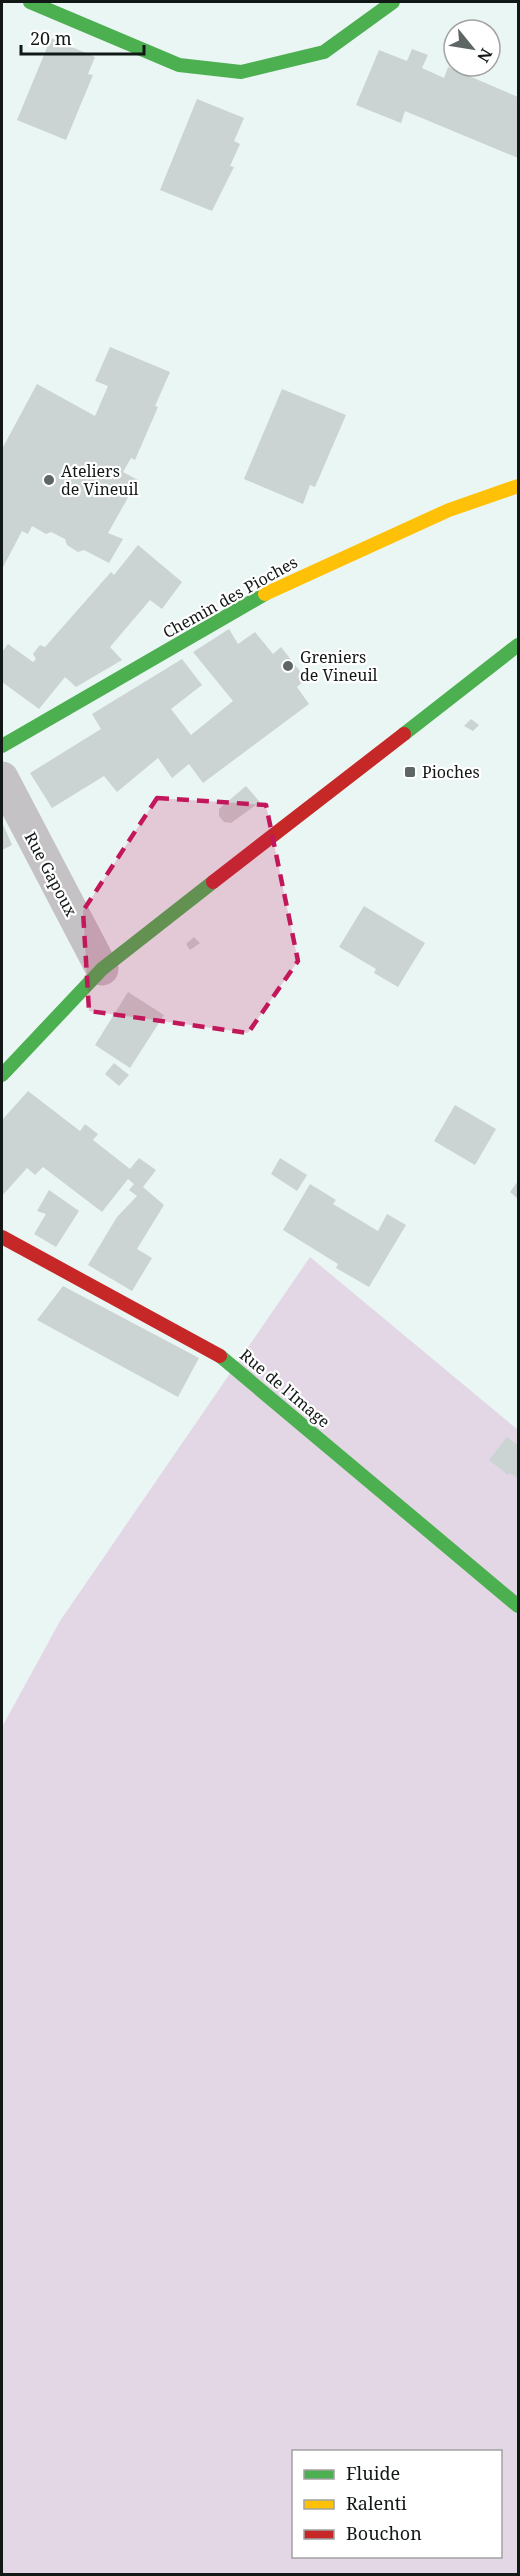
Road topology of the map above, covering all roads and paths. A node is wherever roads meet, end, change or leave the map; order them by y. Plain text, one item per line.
1 (30, 2) edge
2 (393, 2) edge
3 (519, 486) edge
4 (519, 645) edge
5 (2, 746) edge
6 (2, 778) edge
7 (102, 969) junction
8 (2, 1075) edge
9 (2, 1237) edge
10 (519, 1606) edge

1 - 2 street
3 - 5 street, Chemin des Pioches
4 - 7 street
6 - 7 street, Rue Gapoux
7 - 8 street
9 - 10 street, Rue de l'Image

